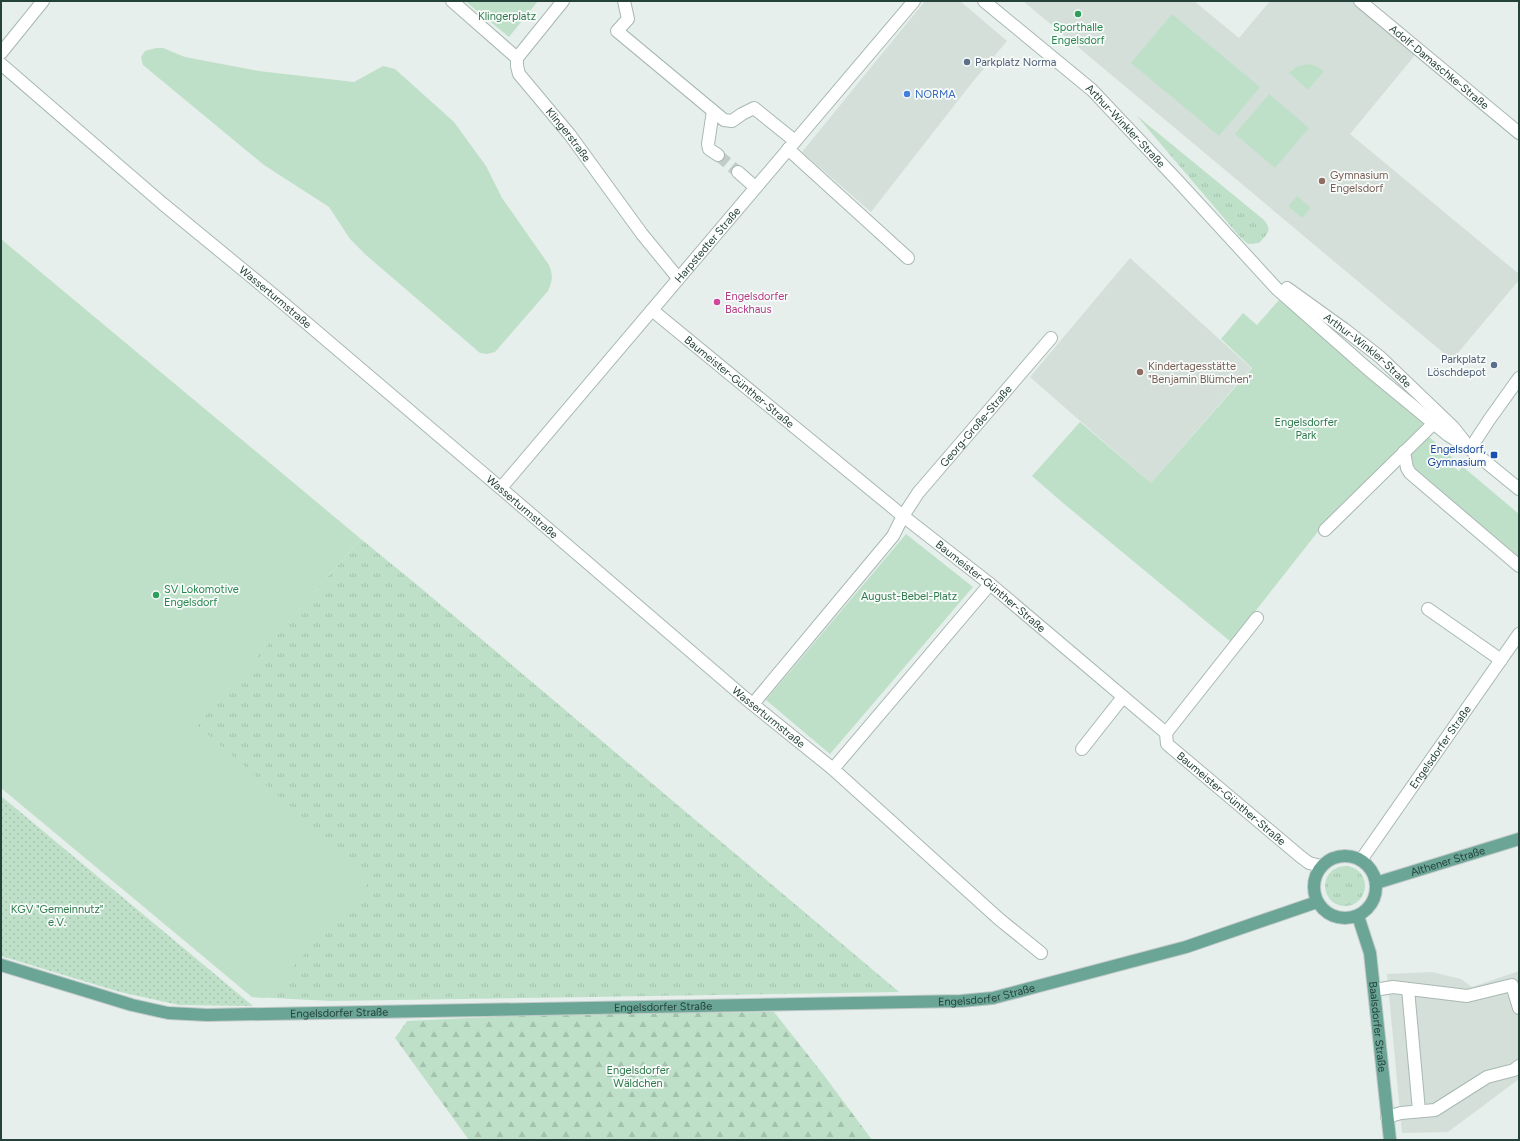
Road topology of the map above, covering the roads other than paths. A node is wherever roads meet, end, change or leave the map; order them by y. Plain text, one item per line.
1 (42, 1) edge
2 (452, 1) edge
3 (563, 1) edge
4 (624, 1) edge
5 (914, 1) edge
6 (984, 1) edge
7 (1360, 1) edge
8 (1, 52) edge
9 (517, 58) junction
10 (1, 64) edge
11 (713, 111) junction
12 (1519, 133) edge
13 (792, 145) junction
14 (718, 155) tunnel mouth
15 (738, 172) tunnel mouth
16 (756, 187) junction
17 (908, 258) dead end
18 (1254, 264) junction
19 (678, 278) junction
20 (652, 310) junction
21 (1051, 338) dead end
22 (1519, 378) edge
23 (1434, 423) junction
24 (1470, 449) junction
25 (1404, 452) junction
26 (500, 488) junction
27 (1519, 489) edge
28 (903, 516) junction
29 (1325, 530) dead end
30 (1519, 566) edge
31 (990, 584) junction
32 (1428, 609) dead end
33 (1257, 618) dead end
34 (1519, 634) edge
35 (1501, 660) junction
36 (1123, 697) junction
37 (753, 704) junction
38 (1166, 733) junction
39 (1082, 749) dead end
40 (833, 769) junction
41 (1519, 839) edge
42 (1361, 860) junction
43 (1321, 866) junction
44 (1376, 883) junction
45 (1317, 902) junction
46 (1358, 916) junction
47 (1041, 953) dead end
48 (1, 965) edge
49 (1408, 989) junction
50 (1374, 990) junction
51 (1519, 1008) edge
52 (1519, 1066) edge
53 (1419, 1111) junction
54 (1387, 1117) junction
55 (1390, 1140) edge

1 - 8 street
2 - 9 street
3 - 9 street
4 - 11 street
5 - 13 street, Harpstedter Straße
6 - 18 street, Arthur-Winkler-Straße
7 - 12 street, Adolf-Damaschke-Straße
9 - 19 street, Klingerstraße
10 - 26 street, Wasserturmstraße
11 - 13 street
11 - 14 street
13 - 16 street, Harpstedter Straße
13 - 17 street
15 - 16 street
16 - 19 street, Harpstedter Straße
18 - 23 street, Arthur-Winkler-Straße
18 - 24 street, Arthur-Winkler-Straße
19 - 20 street, Harpstedter Straße
20 - 26 street, Harpstedter Straße
20 - 28 street, Baumeister-Günther-Straße
21 - 28 street, Georg-Große-Straße
22 - 24 street
23 - 24 street, Arthur-Winkler-Straße
23 - 25 street
24 - 27 street, Arthur-Winkler-Straße
25 - 29 street
25 - 30 street
26 - 37 street, Wasserturmstraße
28 - 31 street, Baumeister-Günther-Straße
28 - 37 street
31 - 36 street, Baumeister-Günther-Straße
31 - 40 street
32 - 35 street
33 - 38 street
34 - 35 street, Engelsdorfer Straße
35 - 42 street, Engelsdorfer Straße
36 - 38 street, Baumeister-Günther-Straße
36 - 39 street
37 - 40 street, Wasserturmstraße
38 - 43 street, Baumeister-Günther-Straße
40 - 47 street, Wasserturmstraße
41 - 44 main road, Althener Straße
42 - 43 main road
42 - 44 main road
43 - 45 main road
44 - 46 main road
45 - 46 main road
45 - 48 main road, Engelsdorfer Straße
46 - 50 main road, Baalsdorfer Straße
49 - 50 street
49 - 51 street
49 - 53 street
50 - 54 main road, Baalsdorfer Straße
52 - 53 street
53 - 54 street
54 - 55 main road, Baalsdorfer Straße

